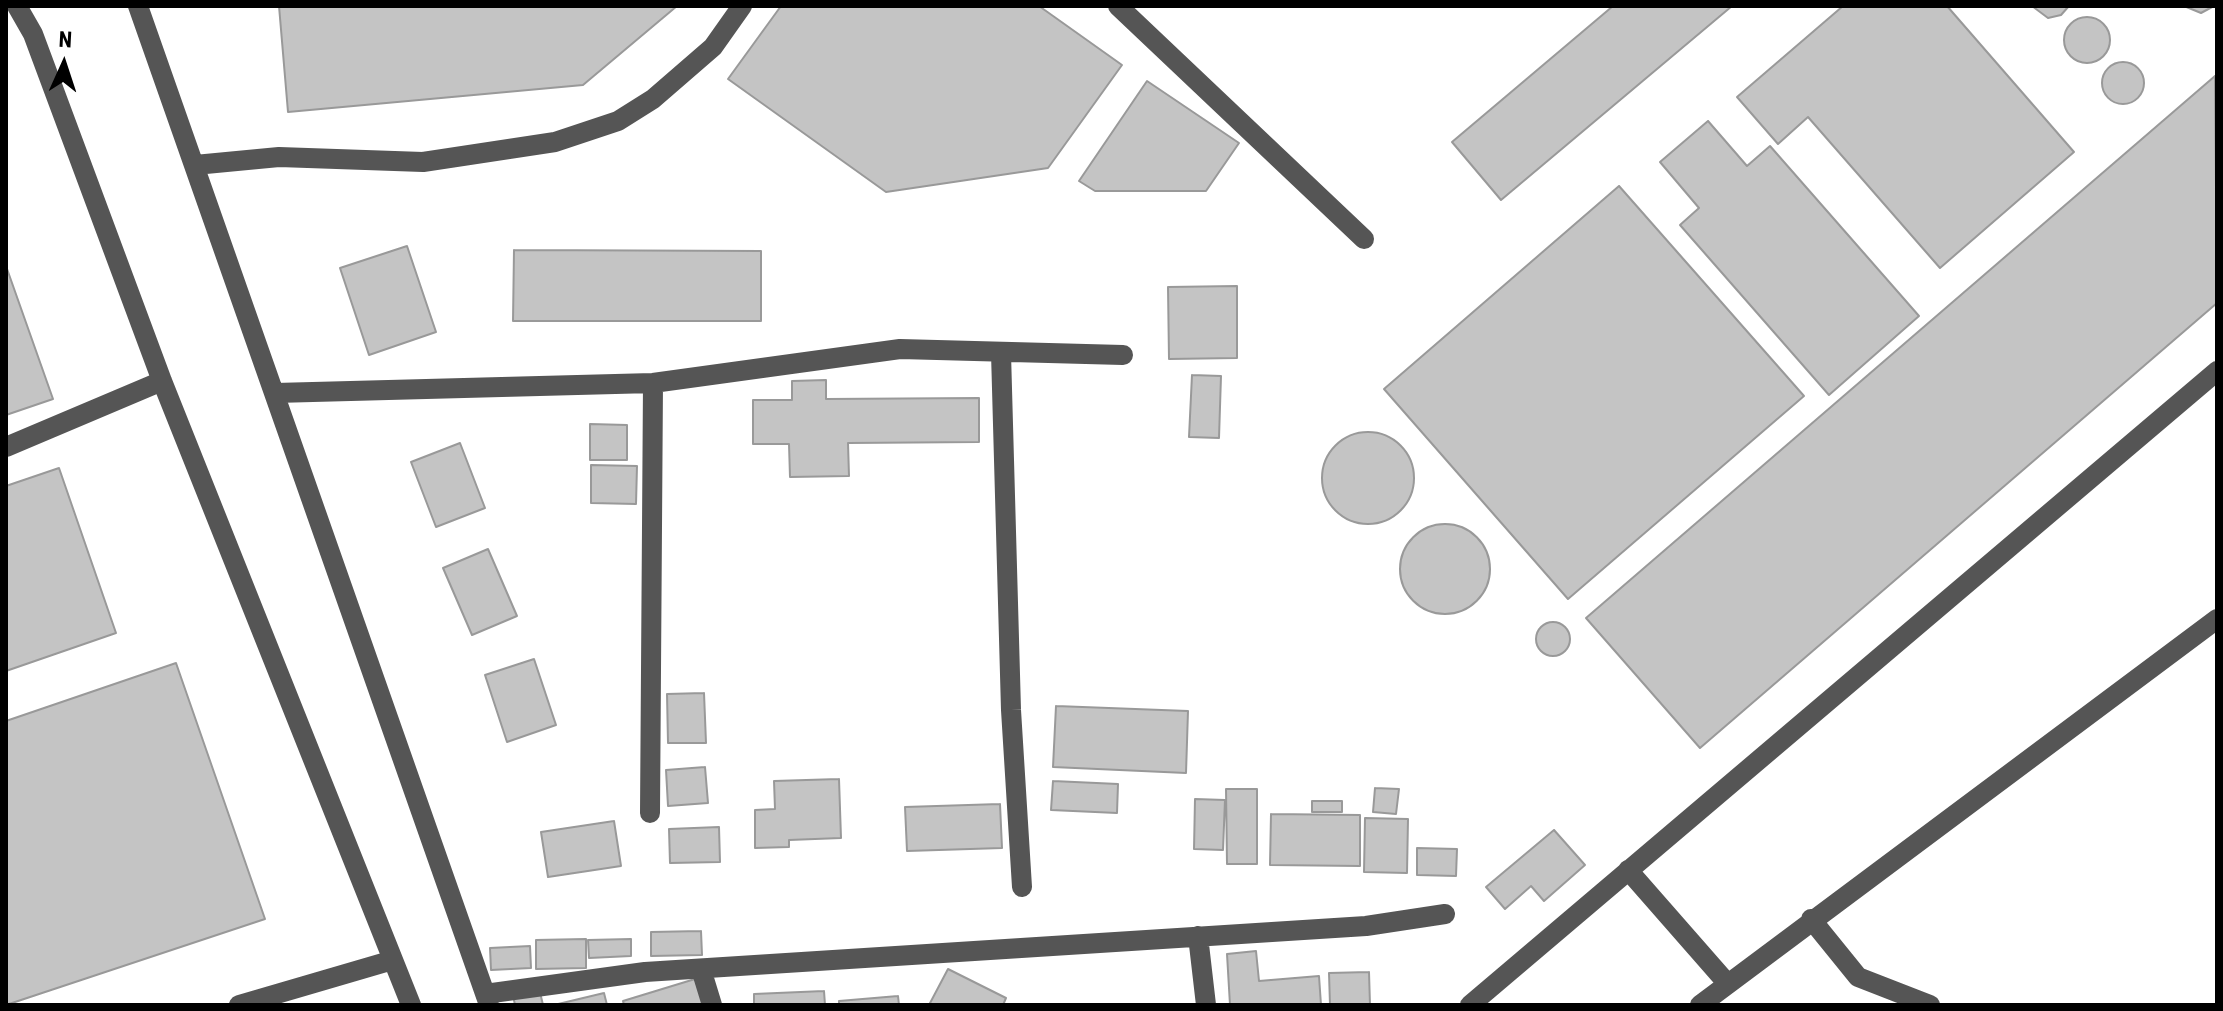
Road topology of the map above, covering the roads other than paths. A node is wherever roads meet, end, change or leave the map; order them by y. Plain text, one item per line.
1 (17, 6) edge
2 (138, 6) edge
3 (742, 6) edge
4 (1118, 6) edge
5 (195, 165) junction
6 (1364, 239) dead end
7 (1001, 353) junction
8 (1123, 355) dead end
9 (2217, 371) edge
10 (162, 381) junction
11 (653, 383) junction
12 (275, 393) junction
13 (6, 447) edge
14 (2217, 619) edge
15 (650, 813) dead end
16 (1628, 870) junction
17 (1022, 887) dead end
18 (1445, 914) dead end
19 (1811, 919) junction
20 (1198, 936) junction
21 (393, 960) junction
22 (701, 969) junction
23 (1727, 983) junction
24 (487, 1000) edge
25 (1707, 1003) edge
26 (239, 1005) edge
27 (411, 1005) edge
28 (712, 1005) edge
29 (1206, 1005) edge
30 (1470, 1005) edge
31 (1930, 1005) edge

1 - 10 street
2 - 5 street
3 - 5 street
4 - 6 street
5 - 12 street
7 - 8 street
7 - 11 street
7 - 17 street
9 - 16 street
10 - 13 street
10 - 21 street
11 - 12 street
11 - 15 street
12 - 24 street
14 - 19 street
16 - 23 street
16 - 30 street
18 - 20 street
19 - 23 street
19 - 31 street
20 - 22 street
20 - 29 street
21 - 26 street
21 - 27 street
22 - 24 street
22 - 28 street
23 - 25 street

